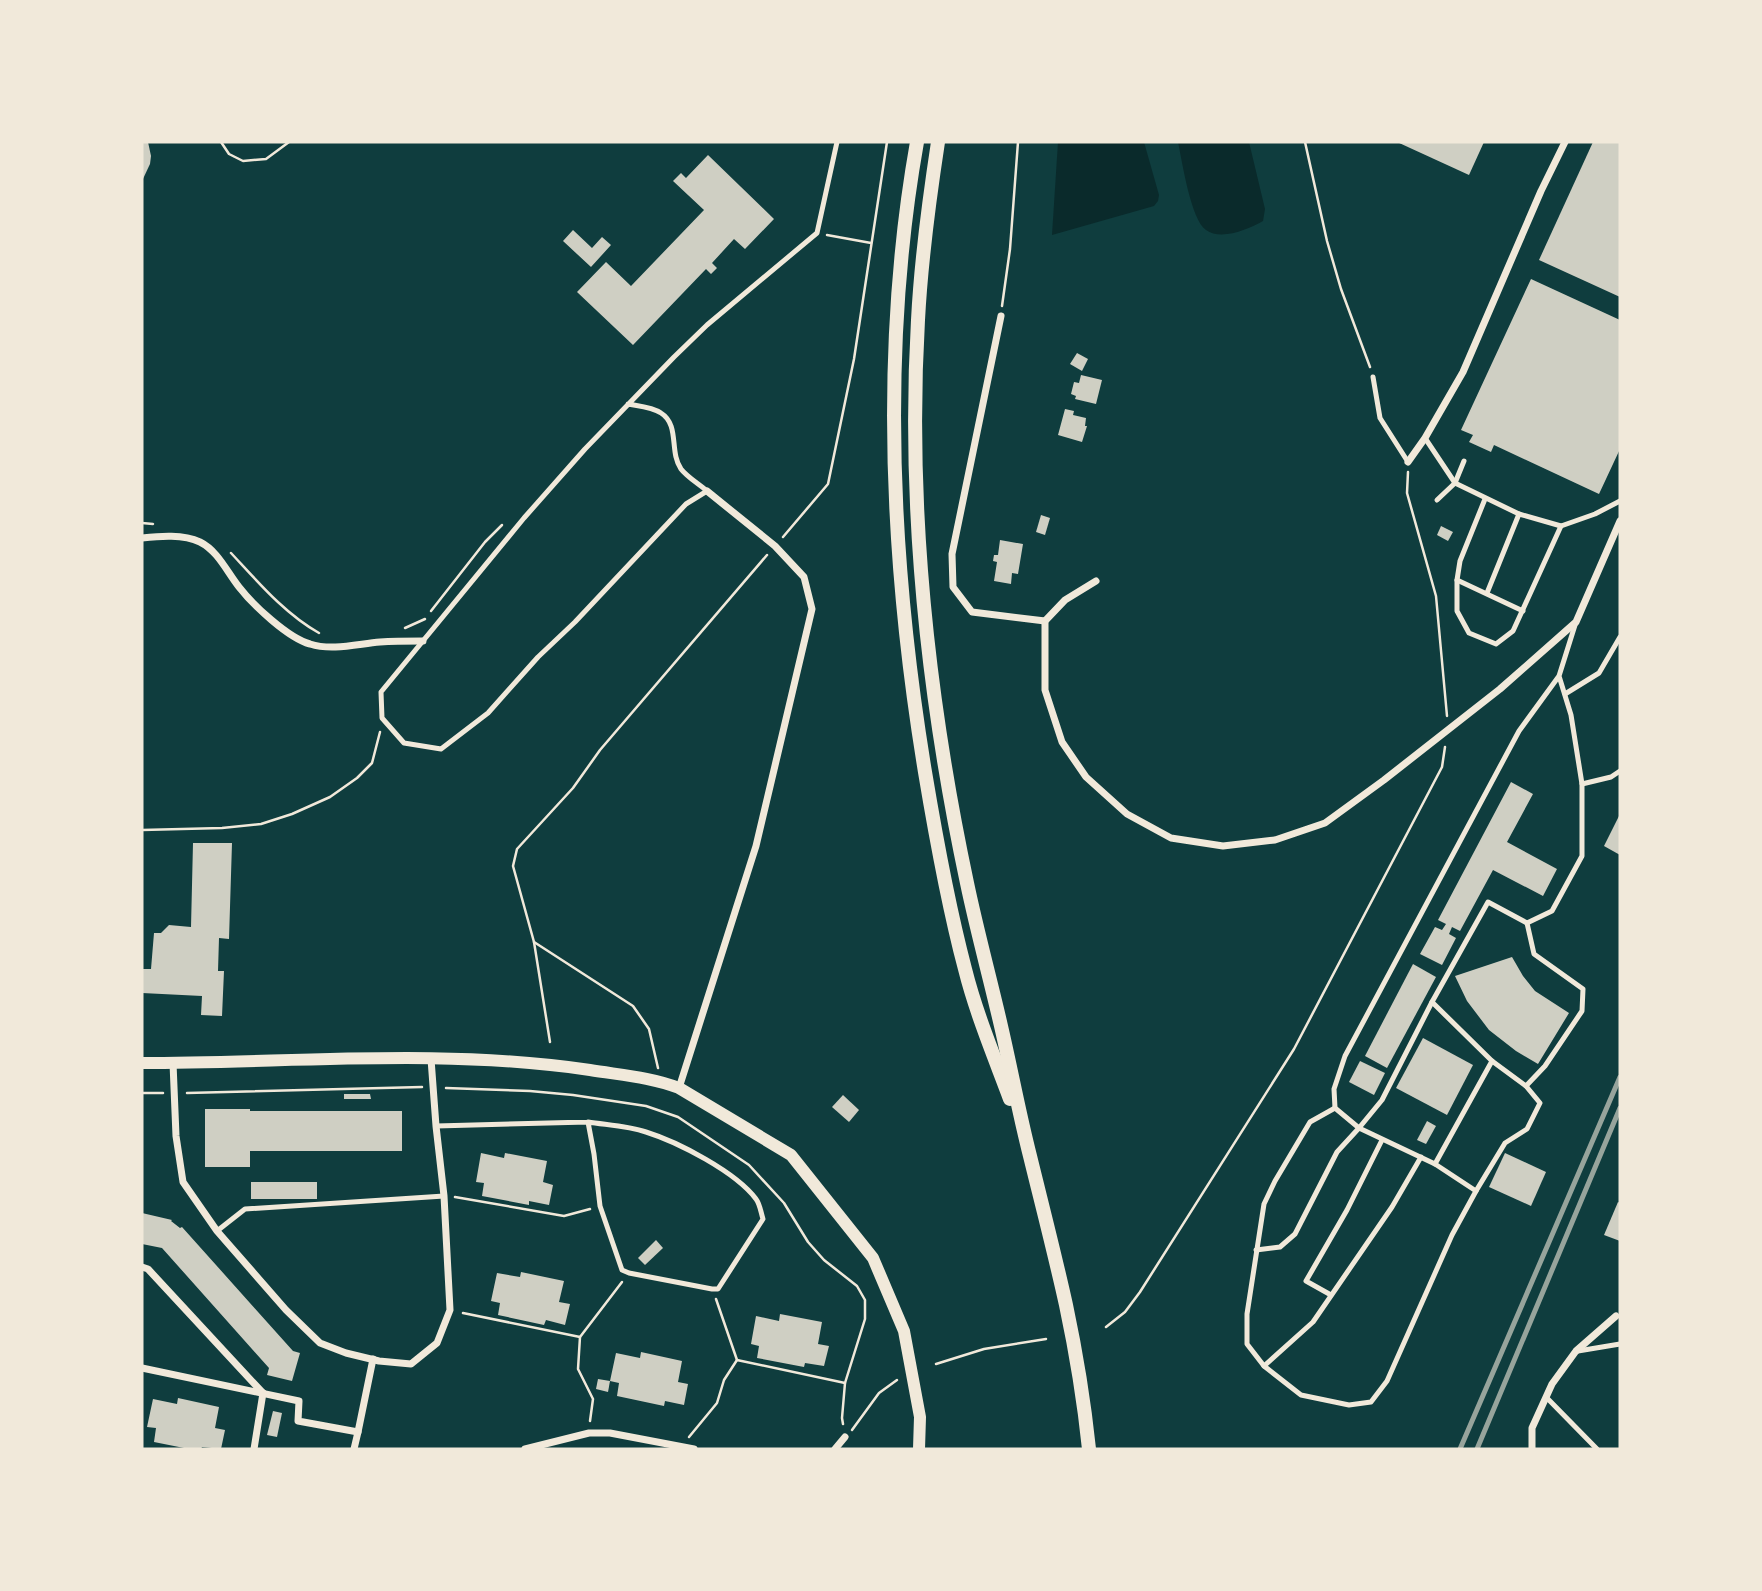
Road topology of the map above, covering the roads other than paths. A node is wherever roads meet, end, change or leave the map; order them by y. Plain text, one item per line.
1 (837, 142) edge
2 (917, 142) edge
3 (938, 142) edge
4 (1565, 142) edge
5 (1001, 316) road end
6 (1373, 377) road end
7 (628, 404) junction
8 (1425, 438) junction
9 (1464, 461) dead end
10 (1408, 462) joint
11 (1455, 483) junction
12 (707, 491) junction
13 (1485, 499) junction
14 (1437, 500) dead end
15 (1620, 501) edge
16 (1519, 514) junction
17 (1620, 521) edge
18 (1561, 526) junction
19 (142, 538) edge
20 (1457, 579) junction
21 (1096, 581) dead end
22 (1487, 593) junction
23 (1523, 611) junction
24 (1045, 621) junction
25 (1576, 622) junction
26 (1620, 637) edge
27 (423, 640) junction
28 (1559, 676) junction
29 (1565, 694) junction
30 (1620, 771) edge
31 (1582, 784) junction
32 (1527, 923) junction
33 (1432, 1002) junction
34 (431, 1059) junction
35 (1492, 1061) junction
36 (142, 1063) edge
37 (173, 1063) junction
38 (1526, 1086) junction
39 (679, 1088) junction
40 (1335, 1108) junction
41 (588, 1122) junction
42 (436, 1126) junction
43 (1359, 1128) junction
44 (1382, 1140) junction
45 (1028, 1149) junction
46 (1421, 1157) junction
47 (1436, 1164) junction
48 (1476, 1191) junction
49 (444, 1196) junction
50 (216, 1230) junction
51 (1256, 1250) junction
52 (142, 1267) edge
53 (1331, 1295) junction
54 (1618, 1314) edge
55 (1620, 1344) edge
56 (1576, 1351) junction
57 (373, 1359) junction
58 (1264, 1366) junction
59 (142, 1368) edge
60 (263, 1393) junction
61 (1546, 1397) junction
62 (358, 1432) junction
63 (845, 1437) road end
64 (254, 1449) edge
65 (354, 1449) edge
66 (525, 1449) edge
67 (694, 1449) edge
68 (835, 1449) edge
69 (919, 1449) edge
70 (1089, 1449) edge
71 (1532, 1449) edge
72 (1597, 1449) edge

1 - 7 lane
2 - 45 main road
3 - 45 main road
4 - 8 street
5 - 24 street
6 - 10 lane
7 - 12 lane
7 - 27 lane
8 - 10 street
8 - 11 lane
9 - 11 lane
11 - 13 lane
11 - 14 lane
12 - 27 lane
12 - 39 street
13 - 16 lane
13 - 20 lane
15 - 18 lane
16 - 18 lane
16 - 22 lane
17 - 25 street
18 - 23 lane
19 - 27 street
20 - 22 lane
20 - 23 lane
21 - 24 street
22 - 23 lane
24 - 25 street
25 - 28 lane
26 - 29 lane
28 - 29 lane
28 - 40 lane
29 - 31 lane
30 - 31 lane
31 - 32 lane
32 - 33 lane
32 - 38 lane
33 - 35 lane
33 - 43 lane
34 - 37 street
34 - 39 street
34 - 42 street
35 - 38 lane
35 - 47 lane
36 - 37 street
37 - 50 street
38 - 48 lane
39 - 69 street
40 - 43 lane
40 - 51 lane
41 - 41 lane
41 - 42 lane
42 - 49 street
43 - 44 lane
43 - 51 lane
44 - 46 lane
44 - 53 lane
45 - 70 main road
46 - 47 lane
46 - 53 lane
47 - 48 lane
48 - 58 lane
49 - 50 lane
49 - 57 street
50 - 57 street
51 - 58 lane
52 - 60 street
53 - 58 lane
54 - 56 street
55 - 56 lane
56 - 61 street
57 - 62 street
59 - 60 street
60 - 62 street
60 - 64 street
61 - 71 street
61 - 72 lane
62 - 65 street
63 - 68 street
66 - 67 street

